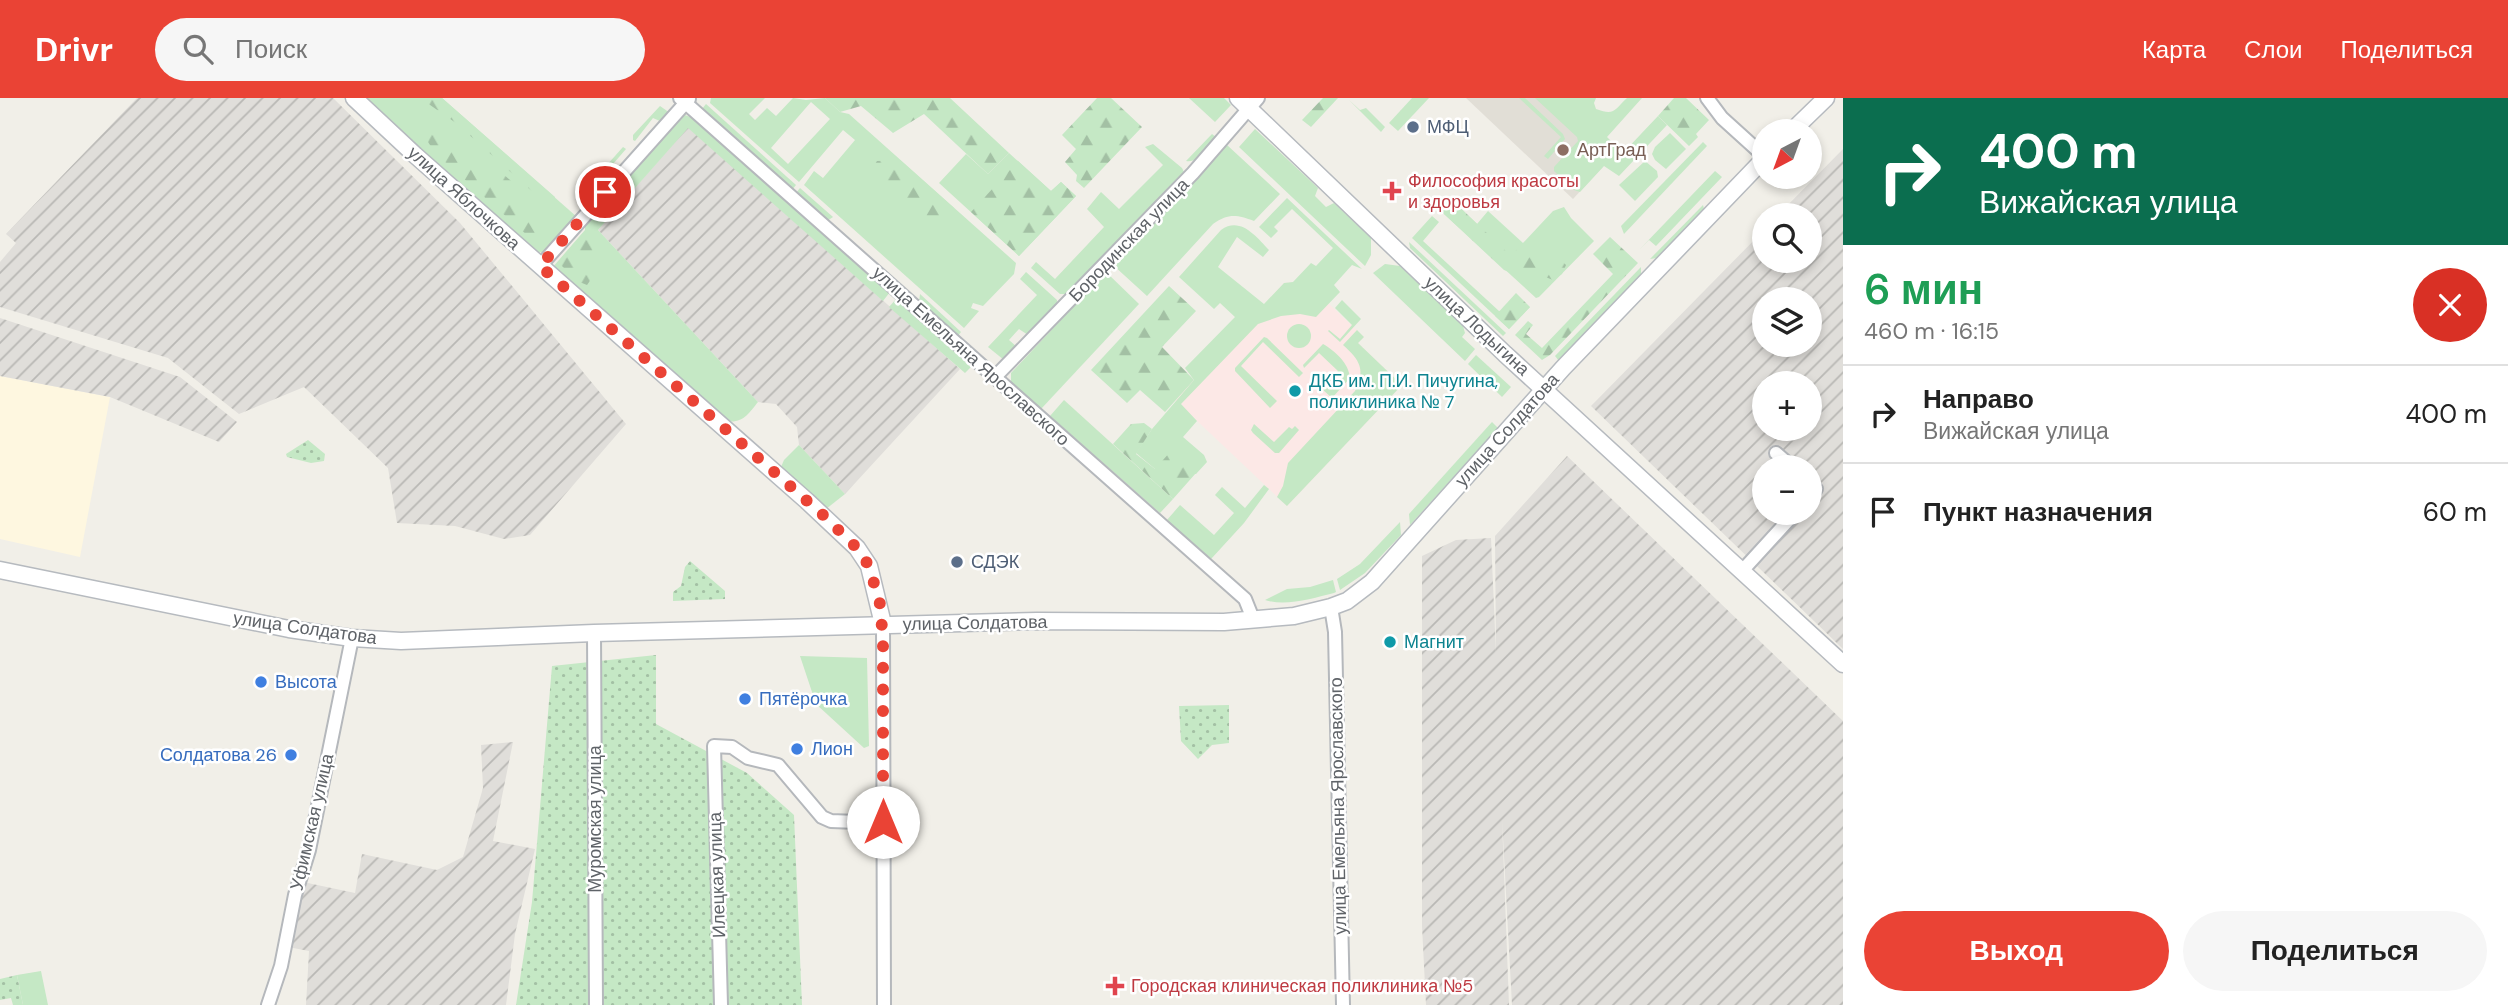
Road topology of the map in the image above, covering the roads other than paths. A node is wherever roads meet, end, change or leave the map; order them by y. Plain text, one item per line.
1 (354, 98) edge
2 (1238, 98) edge
3 (1707, 98) edge
4 (1826, 98) edge
5 (685, 100) edge
6 (1254, 104) edge
7 (1804, 119) edge
8 (1752, 147) edge
9 (1752, 171) edge
10 (540, 266) junction
11 (995, 377) junction
12 (1545, 390) junction
13 (1776, 453) dead end
14 (1778, 455) edge
15 (1784, 525) edge
16 (0, 570) edge
17 (1742, 571) junction
18 (1331, 607) junction
19 (1253, 619) junction
20 (883, 624) junction
21 (594, 633) junction
22 (352, 638) junction
23 (1843, 664) edge
24 (883, 822) junction
25 (268, 1005) edge
26 (596, 1005) edge
27 (721, 1005) edge
28 (884, 1005) edge
29 (1343, 1005) edge

1 - 10 main road, улица Яблочкова
2 - 6 main road, улица Лодыгина
3 - 8 street
4 - 7 main road
5 - 10 street
5 - 11 street, улица Емельяна Ярославского
6 - 11 street, Бородинская улица
6 - 12 main road, улица Лодыгина
9 - 12 main road, улица Солдатова
10 - 20 main road, улица Яблочкова
11 - 19 street, улица Емельяна Ярославского
12 - 17 main road, улица Лодыгина
12 - 18 main road, улица Солдатова
13 - 14 street
15 - 17 street
16 - 22 main road, улица Солдатова
17 - 23 main road, улица Лодыгина
18 - 19 main road, улица Солдатова
18 - 29 street, улица Емельяна Ярославского
19 - 20 main road, улица Солдатова
20 - 21 main road, улица Солдатова
20 - 24 street, улица Яблочкова
21 - 22 main road, улица Солдатова
21 - 26 street, Муромская улица
22 - 25 street, Уфимская улица
24 - 27 street, Илецкая улица
24 - 28 street, улица Яблочкова

